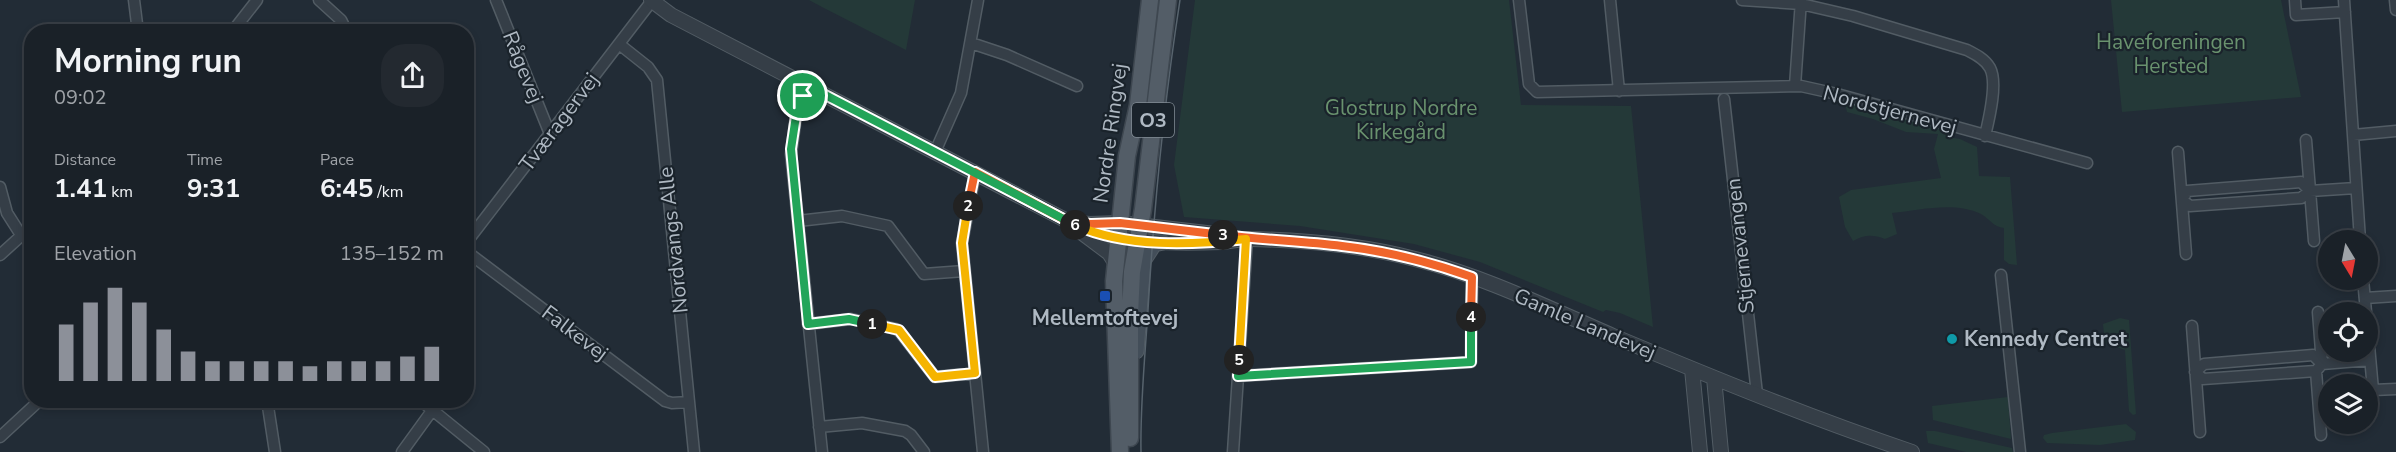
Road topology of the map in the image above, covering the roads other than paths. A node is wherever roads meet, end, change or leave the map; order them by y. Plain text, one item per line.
1 (134, 0) edge
2 (257, 0) edge
3 (319, 0) edge
4 (496, 0) edge
5 (978, 0) edge
6 (1150, 0) edge
7 (1168, 0) edge
8 (1520, 0) edge
9 (1610, 0) edge
10 (1742, 0) edge
11 (2295, 0) edge
12 (2344, 0) edge
13 (2395, 0) edge
14 (651, 1) edge
15 (1801, 2) edge
16 (2396, 10) edge
17 (2345, 12) junction
18 (137, 24) edge
19 (238, 24) edge
20 (343, 24) edge
21 (971, 43) junction
22 (619, 44) junction
23 (808, 86) junction
24 (1077, 86) dead end
25 (1795, 86) junction
26 (1619, 91) junction
27 (1724, 99) dead end
28 (2396, 131) edge
29 (550, 134) junction
30 (2353, 135) junction
31 (1986, 136) junction
32 (2306, 140) dead end
33 (935, 152) junction
34 (2178, 152) dead end
35 (2087, 163) dead end
36 (975, 172) junction
37 (0, 188) edge
38 (2356, 188) junction
39 (2310, 191) junction
40 (2182, 200) junction
41 (1065, 220) junction
42 (798, 221) junction
43 (1130, 230) junction
44 (2359, 230) edge
45 (24, 233) edge
46 (474, 233) edge
47 (21, 235) junction
48 (1246, 239) junction
49 (2314, 241) dead end
50 (1163, 242) junction
51 (2186, 254) dead end
52 (0, 255) edge
53 (474, 257) edge
54 (1116, 264) junction
55 (964, 271) junction
56 (2001, 275) dead end
57 (1472, 277) junction
58 (2364, 290) edge
59 (2396, 296) edge
60 (2365, 298) junction
61 (2365, 302) edge
62 (808, 324) junction
63 (2192, 326) dead end
64 (1131, 359) junction
65 (2319, 362) edge
66 (2357, 362) edge
67 (2370, 362) edge
68 (2319, 368) junction
69 (1692, 369) junction
70 (2195, 372) junction
71 (975, 373) junction
72 (1238, 376) junction
73 (1714, 378) junction
74 (2396, 389) edge
75 (1757, 394) junction
76 (688, 402) junction
77 (31, 408) edge
78 (268, 408) edge
79 (427, 408) edge
80 (431, 412) junction
81 (819, 427) junction
82 (2200, 432) dead end
83 (2321, 435) dead end
84 (0, 437) edge
85 (275, 452) edge
86 (402, 452) edge
87 (484, 452) edge
88 (694, 452) edge
89 (822, 452) edge
90 (924, 452) edge
91 (983, 452) edge
92 (1120, 452) edge
93 (1131, 452) edge
94 (1233, 452) edge
95 (1700, 452) edge
96 (1721, 452) edge
97 (1912, 452) edge
98 (2020, 452) edge

1 - 18 street
2 - 19 street
3 - 20 street
4 - 29 street, Rågevej
5 - 21 street
6 - 43 main road, Nordre Ringvej / O3
7 - 43 main road, Nordre Ringvej / O3
8 - 26 street, Nordstjernevej
9 - 26 street
10 - 15 street, Nordstjernevej
11 - 17 street
12 - 17 street
13 - 16 street
14 - 22 street, Tværagervej
14 - 23 street
15 - 25 street, Nordstjernevej
15 - 31 street, Nordstjernevej
17 - 30 street
21 - 24 street
21 - 33 street
22 - 29 street, Tværagervej
22 - 76 street, Nordvangs Alle
23 - 33 street
23 - 42 street
25 - 26 street, Nordstjernevej
25 - 31 street, Nordstjernevej
27 - 75 street, Stjernevangen
28 - 30 street
29 - 46 street, Tværagervej
30 - 38 street
31 - 35 street, Nordstjernevej
32 - 39 street
33 - 36 street
34 - 40 street
36 - 41 street
36 - 55 street
37 - 47 street
38 - 39 street
38 - 44 street
39 - 40 street
39 - 40 street
39 - 49 street
40 - 51 street
41 - 43 street
41 - 54 street
42 - 55 street
42 - 62 street
43 - 48 street, Gamle Landevej
43 - 50 street, Gamle Landevej
43 - 54 main road, Nordre Ringvej / O3
43 - 64 main road, Nordre Ringvej / O3
45 - 47 street
47 - 52 street
48 - 50 street, Gamle Landevej
48 - 57 street, Gamle Landevej
48 - 72 street
50 - 64 main road
53 - 76 street, Falkevej
54 - 92 main road, Nordre Ringvej / O3
55 - 71 street
56 - 98 street
57 - 69 street, Gamle Landevej
57 - 72 street
58 - 60 street
59 - 60 street
60 - 61 street
62 - 71 street
62 - 81 street
63 - 70 street
64 - 93 main road, Nordre Ringvej / O3
65 - 68 street
66 - 68 street
67 - 74 street
68 - 70 street
68 - 70 street
68 - 83 street
69 - 73 street, Gamle Landevej
69 - 95 street
70 - 82 street
71 - 91 street
72 - 94 street
73 - 75 street, Gamle Landevej
73 - 96 street
75 - 97 street, Gamle Landevej
76 - 88 street, Nordvangs Alle
77 - 84 street
78 - 85 street
79 - 80 street
80 - 86 street
80 - 87 street
81 - 89 street
81 - 90 street

